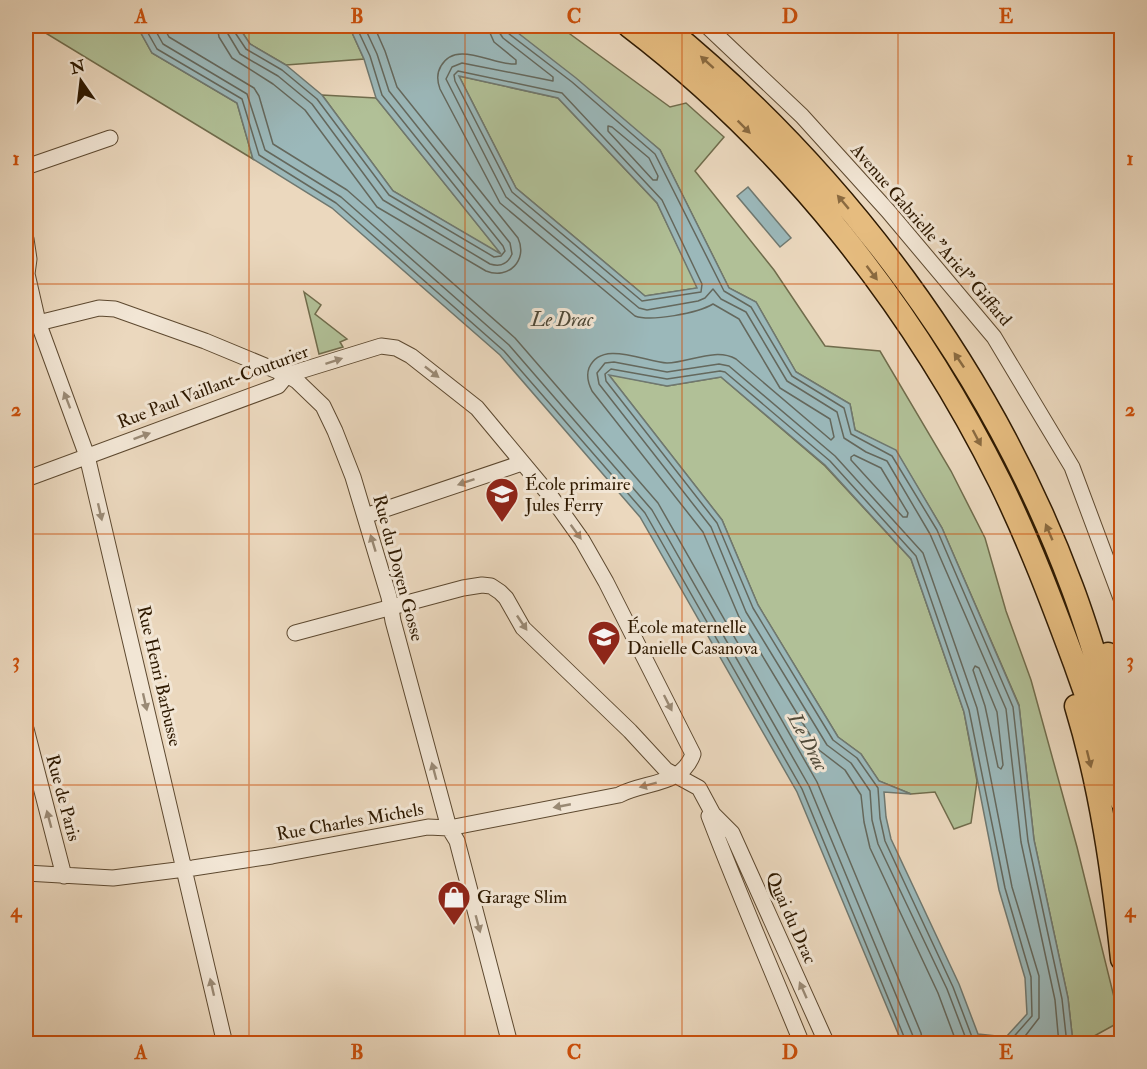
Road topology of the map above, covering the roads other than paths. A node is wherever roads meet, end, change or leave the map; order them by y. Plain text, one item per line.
1 (629, 26) edge
2 (664, 26) edge
3 (707, 26) edge
4 (110, 138) dead end
5 (26, 167) edge
6 (26, 239) edge
7 (26, 274) edge
8 (32, 324) edge
9 (287, 375) junction
10 (87, 456) junction
11 (522, 463) junction
12 (26, 479) edge
13 (364, 516) junction
14 (1072, 586) junction
15 (1052, 600) junction
16 (1122, 601) edge
17 (391, 608) junction
18 (296, 633) dead end
19 (1122, 688) edge
20 (26, 729) edge
21 (1122, 742) edge
22 (677, 776) junction
23 (1122, 802) edge
24 (713, 814) junction
25 (449, 828) junction
26 (184, 869) junction
27 (26, 873) edge
28 (64, 876) junction
29 (1122, 959) edge
30 (1122, 1042) edge
31 (225, 1044) edge
32 (510, 1044) edge
33 (802, 1044) edge
34 (827, 1044) edge
35 (1115, 1044) edge

1 -> 15 highway
14 -> 2 highway
3 - 16 street, Avenue Gabrielle "Ariel" Giffard
4 - 5 street
6 - 7 street
7 - 8 street, Rue Henri Barbusse
8 - 9 street, Rue du Doyen Gosse
10 -> 8 street, Rue Henri Barbusse
10 -> 9 street, Rue Paul Vaillant-Couturier
9 -> 11 street, Rue Paul Vaillant-Couturier
9 - 13 street, Rue du Doyen Gosse
10 - 12 street, Rue Paul Vaillant-Couturier
10 -> 26 street, Rue Henri Barbusse
11 -> 13 street
11 -> 22 street
17 -> 13 street, Rue du Doyen Gosse
14 - 19 highway
14 - 21 highway
15 - 23 highway
15 -> 29 highway
17 - 18 street
17 -> 22 street, Quai du Drac
25 -> 17 street, Rue du Doyen Gosse
28 -> 20 street, Rue de Paris
22 - 24 street, Quai du Drac
22 -> 25 street, Rue Charles Michels
24 - 33 street, Quai du Drac
34 -> 24 street, Quai du Drac
25 - 26 street, Rue Charles Michels
25 -> 32 street, Rue du Doyen Gosse
26 - 28 street, Rue Charles Michels
31 -> 26 street, Rue Henri Barbusse
27 - 28 street, Rue Charles Michels
30 - 35 street

